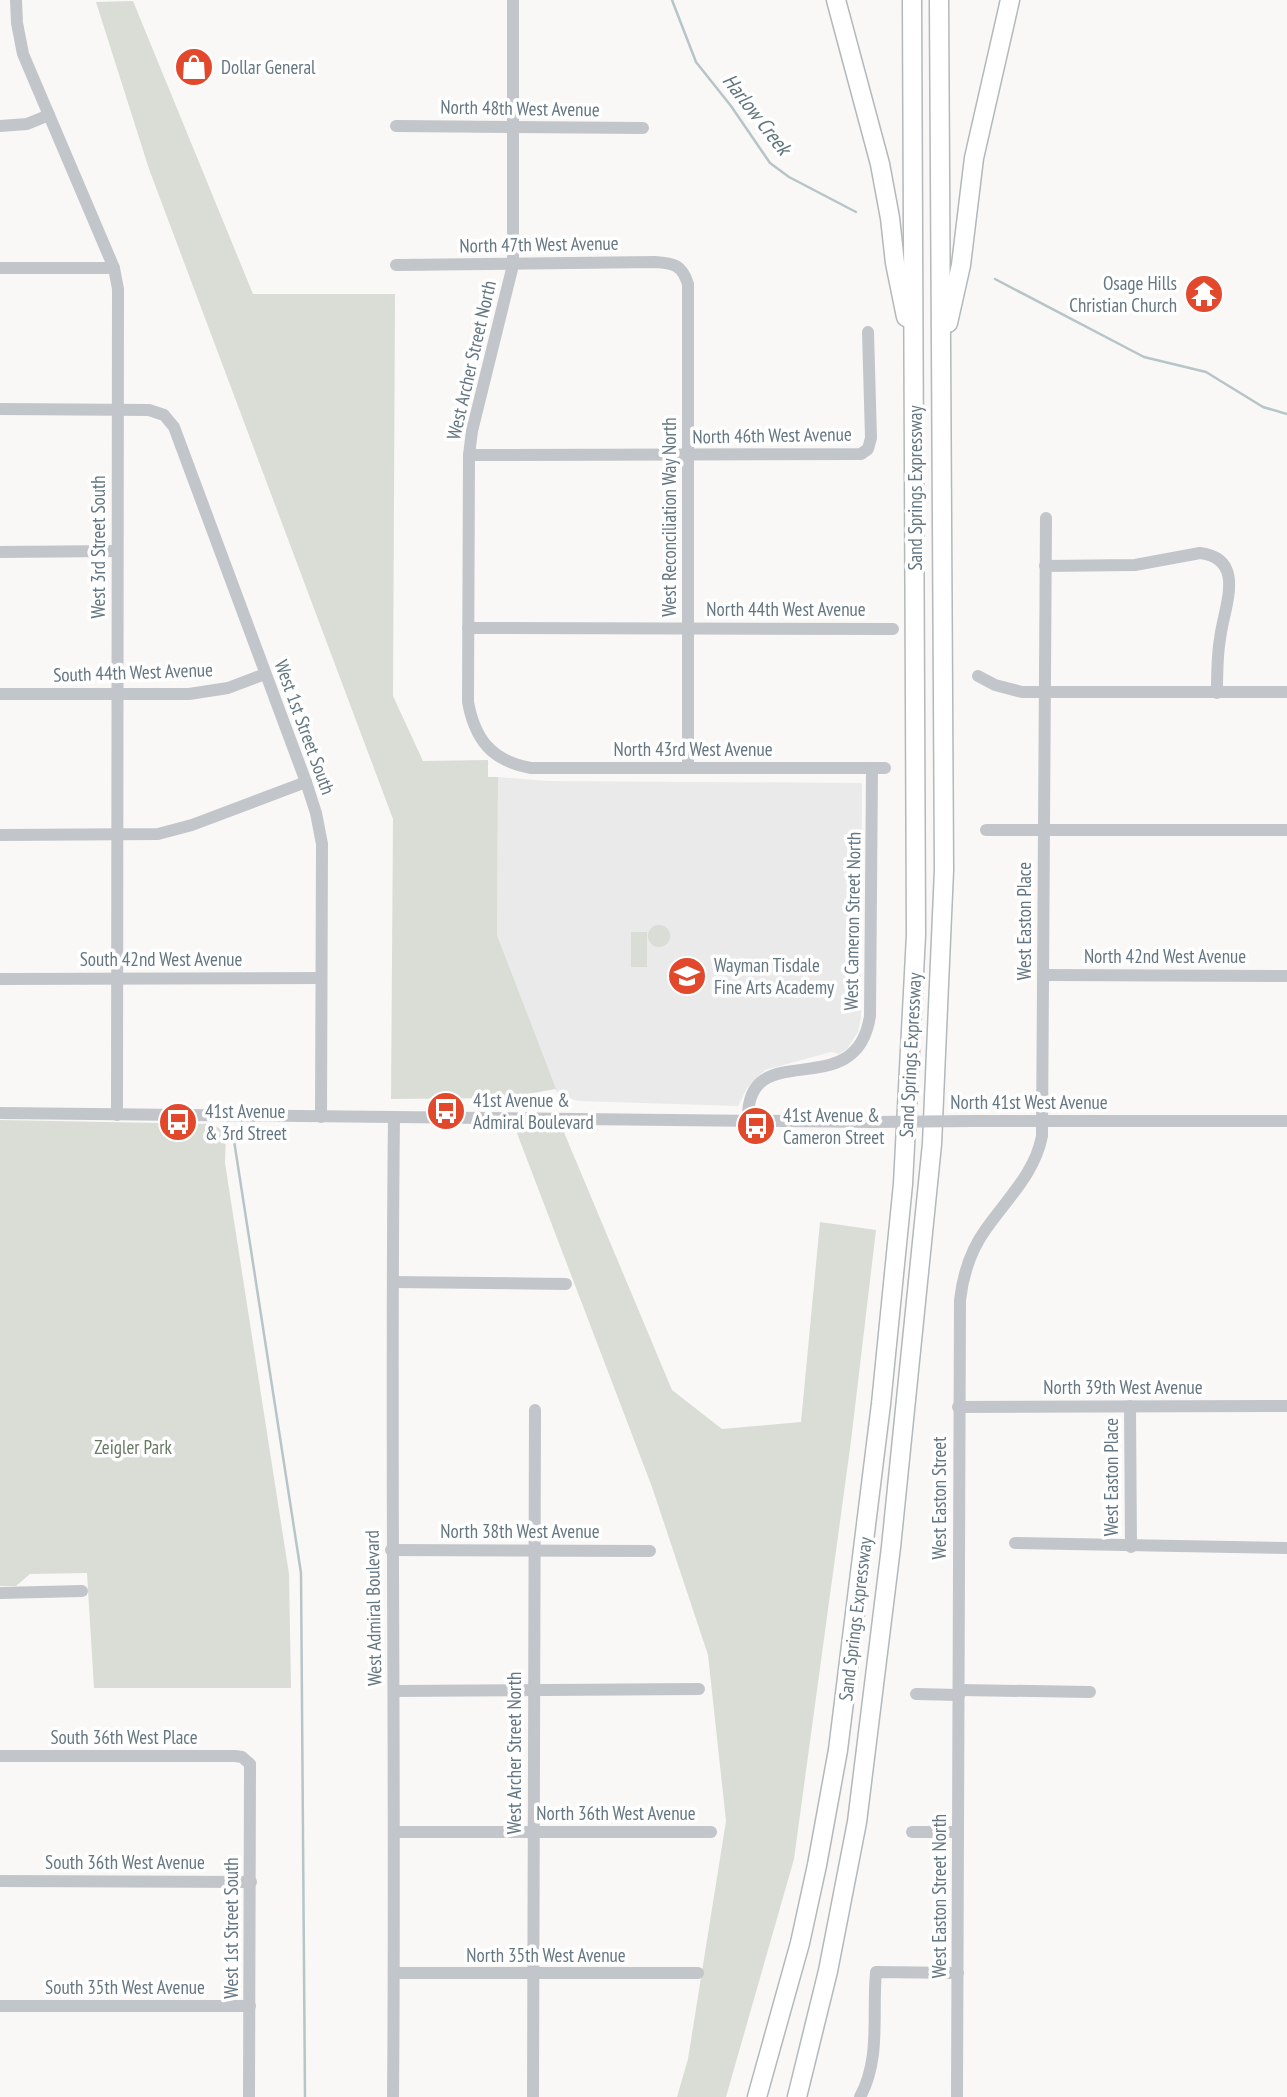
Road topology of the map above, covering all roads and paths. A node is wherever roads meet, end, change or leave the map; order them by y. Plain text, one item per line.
1 (16, 0) edge
2 (513, 0) edge
3 (836, 0) edge
4 (912, 0) edge
5 (939, 0) edge
6 (1010, 0) edge
7 (48, 114) junction
8 (0, 126) edge
9 (396, 126) dead end
10 (514, 127) junction
11 (643, 128) dead end
12 (396, 265) dead end
13 (513, 265) junction
14 (0, 268) edge
15 (114, 268) junction
16 (682, 268) joint
17 (868, 332) dead end
18 (941, 352) junction
19 (914, 353) junction
20 (0, 410) edge
21 (118, 410) junction
22 (469, 455) junction
23 (688, 456) junction
24 (1046, 518) dead end
25 (117, 551) junction
26 (0, 552) edge
27 (1045, 566) junction
28 (468, 628) junction
29 (688, 629) junction
30 (893, 629) dead end
31 (265, 674) junction
32 (978, 676) dead end
33 (1287, 692) edge
34 (1044, 693) junction
35 (1217, 693) junction
36 (0, 694) edge
37 (116, 694) junction
38 (503, 760) joint
39 (688, 768) junction
40 (879, 768) joint
41 (306, 782) junction
42 (986, 830) dead end
43 (1043, 830) junction
44 (1287, 830) edge
45 (0, 835) edge
46 (116, 835) junction
47 (1043, 975) junction
48 (1287, 976) edge
49 (116, 978) junction
50 (321, 978) junction
51 (0, 979) edge
52 (0, 1113) edge
53 (117, 1115) junction
54 (321, 1117) junction
55 (394, 1118) junction
56 (748, 1121) junction
57 (1042, 1121) junction
58 (1287, 1121) edge
59 (393, 1282) junction
60 (566, 1284) dead end
61 (960, 1300) joint
62 (1130, 1406) junction
63 (1287, 1406) edge
64 (958, 1407) junction
65 (535, 1410) dead end
66 (1015, 1543) dead end
67 (1131, 1547) junction
68 (1287, 1548) edge
69 (391, 1550) junction
70 (534, 1550) junction
71 (650, 1551) dead end
72 (82, 1591) dead end
73 (0, 1593) edge
74 (534, 1689) junction
75 (699, 1689) dead end
76 (394, 1690) junction
77 (959, 1692) junction
78 (1090, 1692) dead end
79 (916, 1694) dead end
80 (0, 1756) edge
81 (247, 1760) joint
82 (395, 1832) junction
83 (534, 1832) junction
84 (711, 1832) dead end
85 (912, 1832) dead end
86 (958, 1832) junction
87 (0, 1881) edge
88 (251, 1882) junction
89 (394, 1973) junction
90 (698, 1973) dead end
91 (958, 1973) junction
92 (534, 1975) junction
93 (0, 2006) edge
94 (250, 2006) junction
95 (249, 2097) edge
96 (393, 2097) edge
97 (533, 2097) edge
98 (757, 2097) edge
99 (797, 2097) edge
100 (860, 2097) edge
101 (957, 2097) edge

1 - 7 street, West 3rd Street South
2 - 10 street, West Archer Street North
3 - 19 highway
4 - 19 highway, Sand Springs Expressway
5 - 18 highway, Sand Springs Expressway
6 - 18 highway
7 - 8 street
7 - 15 street, West 3rd Street South
9 - 10 street, North 48th West Avenue
10 - 11 street, North 48th West Avenue
10 - 13 street, West Archer Street North
12 - 13 street, North 47th West Avenue
13 - 16 street, North 47th West Avenue
13 - 22 street, West Archer Street North
14 - 15 street
15 - 21 street, West 3rd Street South
16 - 23 street, West Reconciliation Way North
17 - 23 street, North 46th West Avenue
18 - 99 highway, Sand Springs Expressway
19 - 98 highway, Sand Springs Expressway
20 - 21 street, West 1st Street South
21 - 25 street, West 3rd Street South
21 - 31 street, West 1st Street South
22 - 23 street, North 46th West Avenue
22 - 28 street, West Archer Street North
23 - 29 street, West Reconciliation Way North
24 - 27 street, West Easton Place
25 - 26 street
25 - 37 street, West 3rd Street South
27 - 34 street, West Easton Place
27 - 35 street
28 - 29 street, North 44th West Avenue
28 - 38 street, West Archer Street North
29 - 30 street, North 44th West Avenue
29 - 39 street, West Reconciliation Way North
31 - 37 street, South 44th West Avenue
31 - 41 street, West 1st Street South
32 - 34 street
33 - 35 street
34 - 35 street
34 - 43 street, West Easton Place
36 - 37 street, South 44th West Avenue
37 - 46 street, West 3rd Street South
38 - 39 street, North 43rd West Avenue
39 - 40 street, North 43rd West Avenue
40 - 56 street, West Cameron Street North
41 - 46 street
41 - 50 street, West 1st Street South
42 - 43 street
43 - 44 street
43 - 47 street, West Easton Place
45 - 46 street
46 - 49 street, West 3rd Street South
47 - 48 street, North 42nd West Avenue
47 - 57 street, West Easton Place
49 - 50 street, South 42nd West Avenue
49 - 51 street, South 42nd West Avenue
49 - 53 street, West 3rd Street South
50 - 54 street, West 1st Street South
52 - 53 street, North 41st West Avenue
53 - 54 street, North 41st West Avenue
54 - 55 street, North 41st West Avenue
55 - 56 street, North 41st West Avenue
55 - 59 street, West Admiral Boulevard
56 - 57 street, North 41st West Avenue, bridge
57 - 58 street, North 41st West Avenue
57 - 61 street, West Easton Place
59 - 60 street
59 - 69 street, West Admiral Boulevard
61 - 64 street, West Easton Street
62 - 63 street, North 39th West Avenue
62 - 64 street, North 39th West Avenue
62 - 67 street, West Easton Place
64 - 77 street, West Easton Street
65 - 70 street, West Archer Street North
66 - 67 street
67 - 68 street
69 - 70 street, North 38th West Avenue
69 - 76 street, West Admiral Boulevard
70 - 71 street, North 38th West Avenue
70 - 74 street, West Archer Street North
72 - 73 street
74 - 75 street
74 - 76 street
74 - 83 street, West Archer Street North
76 - 82 street, West Admiral Boulevard
77 - 78 street
77 - 79 street
77 - 86 street, West Easton Street North
80 - 81 street, South 36th West Place
81 - 88 street, West 1st Street South
82 - 83 street, North 36th West Avenue
82 - 89 street, West Admiral Boulevard
83 - 84 street, North 36th West Avenue
83 - 92 street, West Archer Street North
85 - 86 street
86 - 91 street, West Easton Street North
87 - 88 street, South 36th West Avenue
88 - 94 street, West 1st Street South
89 - 92 street, North 35th West Avenue
89 - 96 street, West Admiral Boulevard
90 - 92 street, North 35th West Avenue
91 - 100 street
91 - 101 street, West Easton Street North
92 - 97 street, West Archer Street North
93 - 94 street, South 35th West Avenue
94 - 95 street, West 1st Street South

